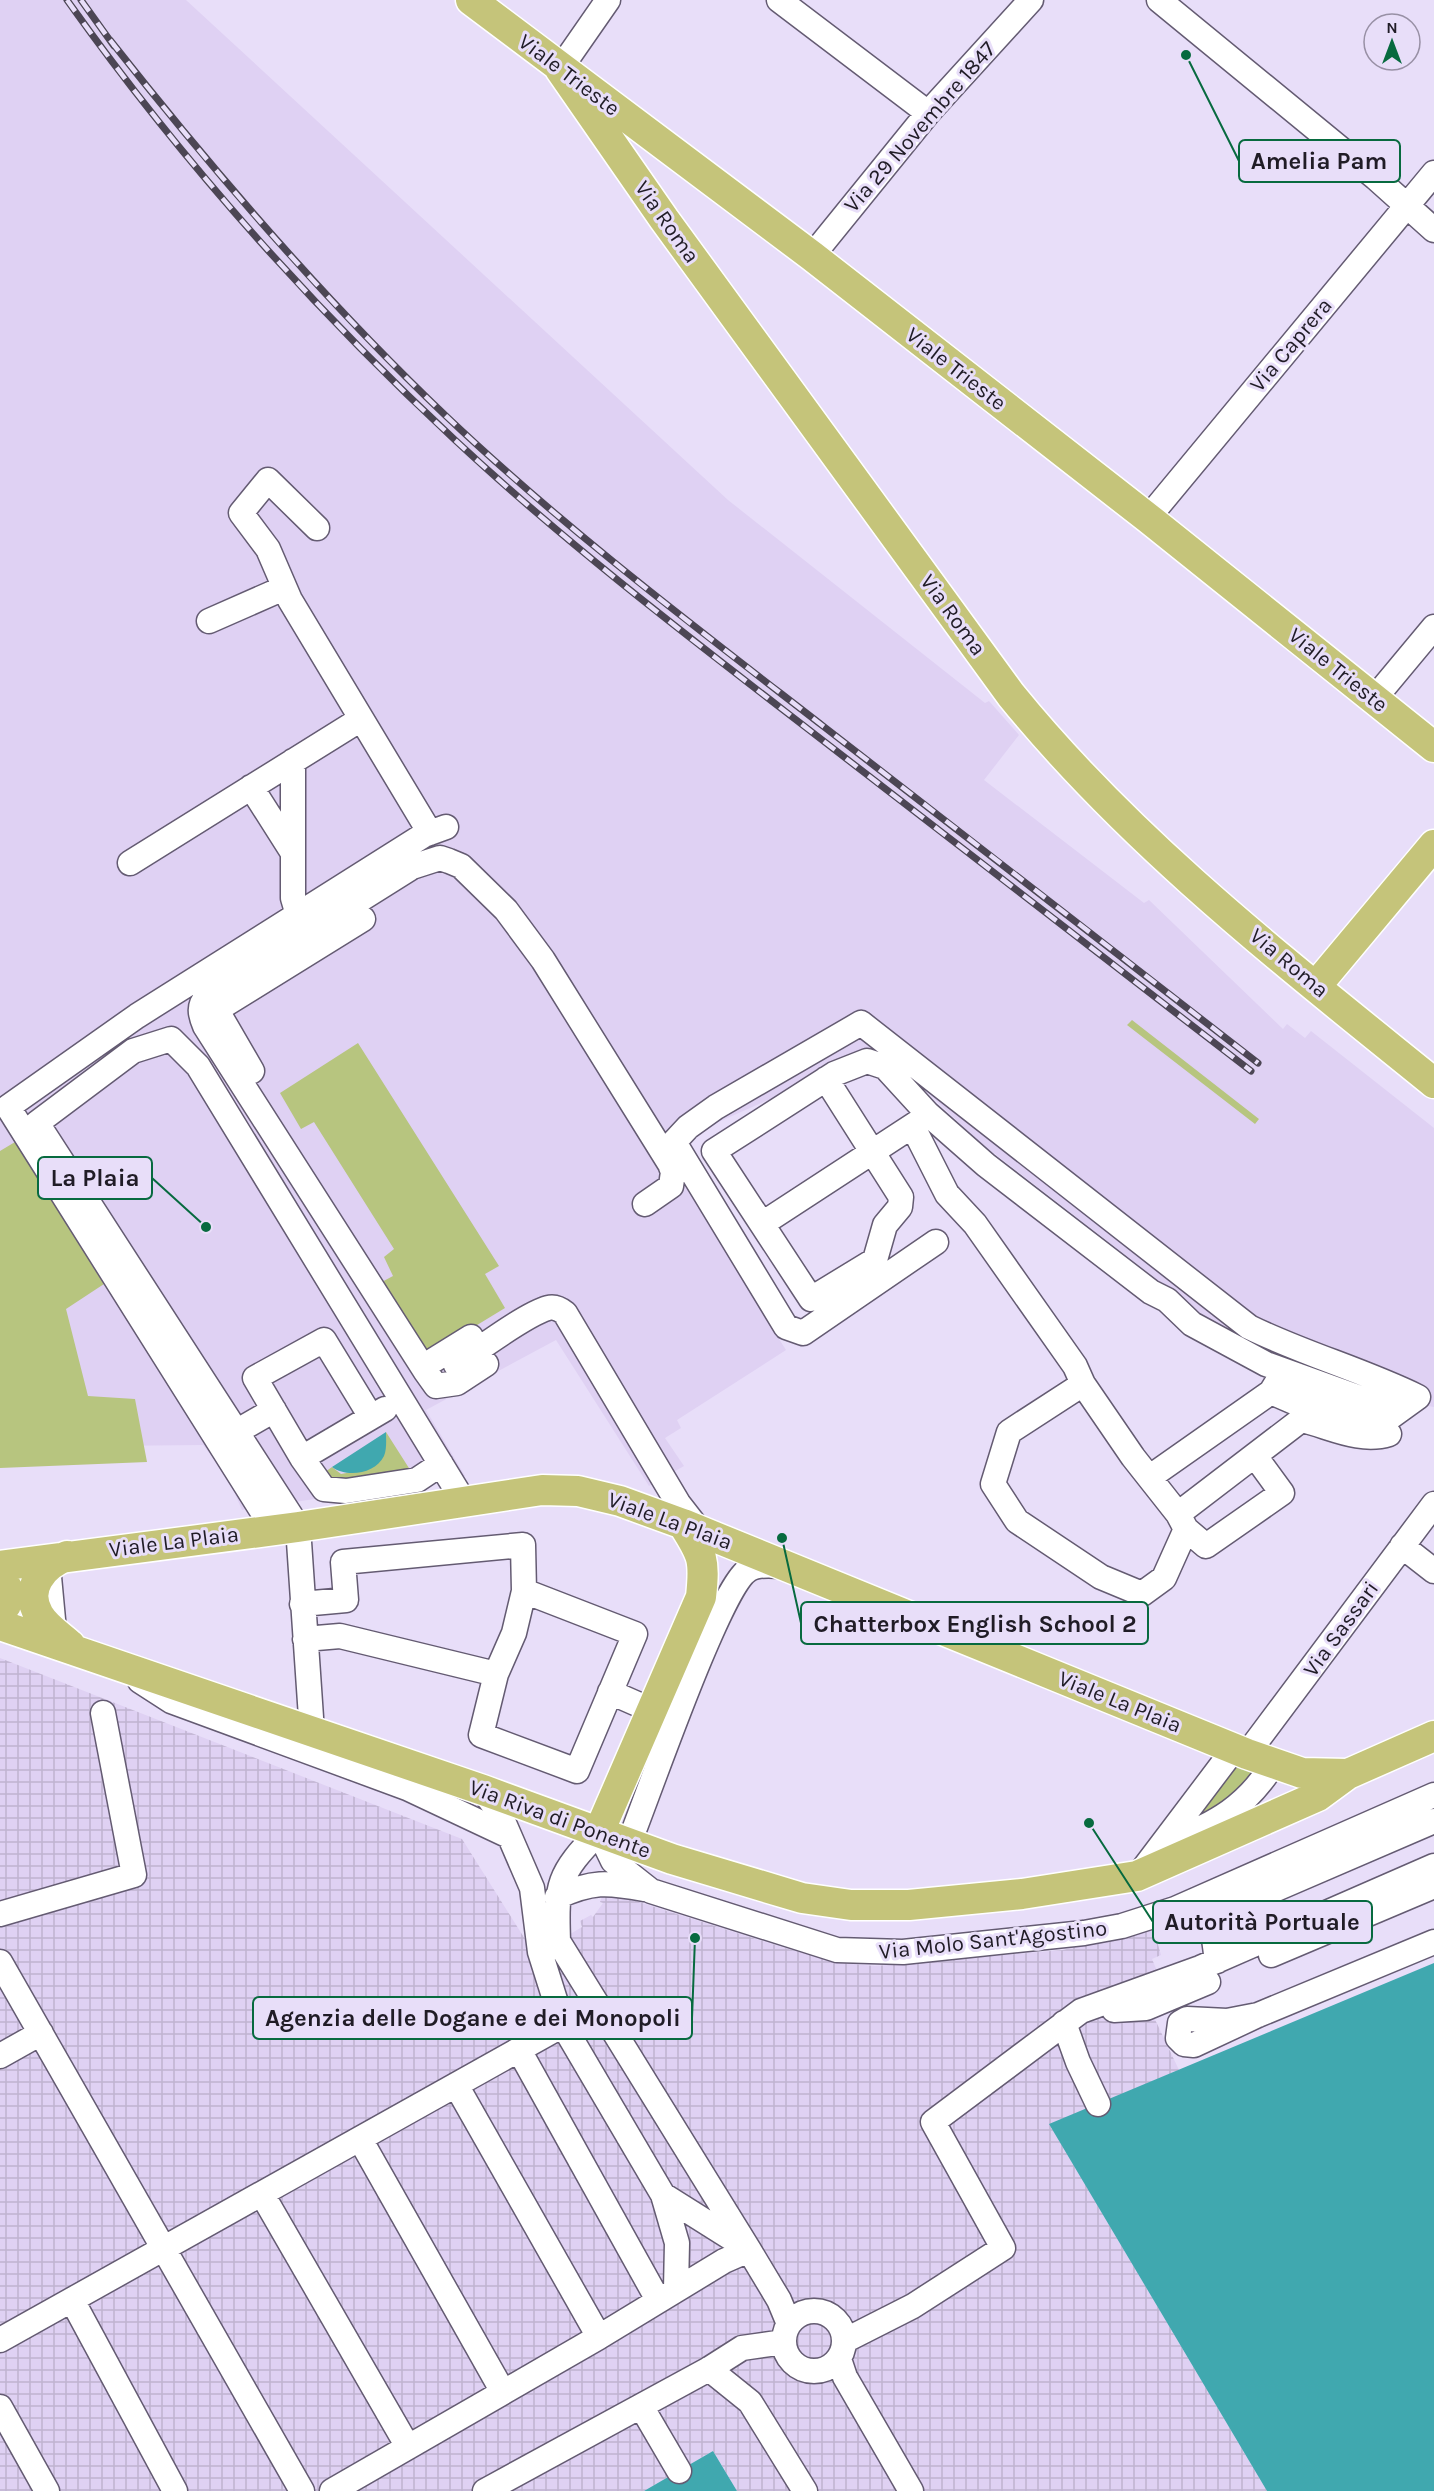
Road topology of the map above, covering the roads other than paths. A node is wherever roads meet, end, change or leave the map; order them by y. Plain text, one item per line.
1 (471, 0) edge
2 (608, 0) edge
3 (779, 0) edge
4 (1031, 0) edge
5 (1159, 0) edge
6 (560, 69) junction
7 (928, 113) junction
8 (1434, 173) edge
9 (1407, 204) junction
10 (1434, 230) edge
11 (812, 256) junction
12 (1148, 518) junction
13 (317, 528) dead end
14 (284, 588) junction
15 (209, 621) dead end
16 (1434, 627) edge
17 (1374, 699) junction
18 (361, 718) junction
19 (1434, 747) edge
20 (293, 761) junction
21 (251, 787) junction
22 (1433, 849) edge
23 (293, 853) junction
24 (130, 863) dead end
25 (298, 915) junction
26 (363, 920) dead end
27 (294, 951) junction
28 (1316, 986) junction
29 (252, 1071) dead end
30 (826, 1079) junction
31 (1434, 1083) edge
32 (4, 1101) edge
33 (921, 1121) junction
34 (873, 1152) junction
35 (645, 1204) dead end
36 (762, 1224) junction
37 (936, 1242) dead end
38 (562, 1311) junction
39 (456, 1365) dead end
40 (1288, 1373) junction
41 (1083, 1384) junction
42 (1270, 1392) junction
43 (1429, 1397) edge
44 (401, 1399) junction
45 (274, 1410) junction
46 (1308, 1415) junction
47 (371, 1417) junction
48 (236, 1432) junction
49 (648, 1452) junction
50 (1254, 1456) junction
51 (302, 1458) junction
52 (441, 1464) junction
53 (1150, 1477) junction
54 (464, 1502) junction
55 (1434, 1504) edge
56 (1182, 1522) junction
57 (679, 1523) junction
58 (286, 1529) junction
59 (1402, 1546) junction
60 (59, 1561) junction
61 (789, 1565) junction
62 (0, 1566) edge
63 (1434, 1571) edge
64 (0, 1574) edge
65 (524, 1591) junction
66 (346, 1600) junction
67 (302, 1604) junction
68 (0, 1612) edge
69 (0, 1625) edge
70 (349, 1638) junction
71 (304, 1639) junction
72 (78, 1653) junction
73 (115, 1665) junction
74 (496, 1674) junction
75 (610, 1692) junction
76 (651, 1710) junction
77 (103, 1713) dead end
78 (312, 1732) junction
79 (1434, 1736) edge
80 (1244, 1758) junction
81 (1347, 1774) junction
82 (483, 1790) junction
83 (1434, 1795) edge
84 (1434, 1821) edge
85 (598, 1833) junction
86 (509, 1836) junction
87 (629, 1844) junction
88 (1160, 1847) junction
89 (662, 1855) junction
90 (1434, 1866) edge
91 (1137, 1876) junction
92 (1434, 1886) edge
93 (651, 1891) junction
94 (557, 1897) junction
95 (0, 1914) edge
96 (1434, 1942) edge
97 (1216, 1961) junction
98 (0, 1962) edge
99 (1258, 2015) dead end
100 (1073, 2017) junction
101 (563, 2025) junction
102 (41, 2033) junction
103 (519, 2050) junction
104 (0, 2056) edge
105 (456, 2085) junction
106 (1098, 2104) dead end
107 (360, 2139) junction
108 (262, 2193) junction
109 (663, 2194) junction
110 (164, 2249) junction
111 (749, 2250) junction
112 (667, 2295) junction
113 (72, 2300) junction
114 (786, 2333) junction
115 (599, 2337) junction
116 (0, 2340) edge
117 (842, 2350) junction
118 (709, 2369) junction
119 (503, 2392) junction
120 (641, 2406) junction
121 (0, 2407) edge
122 (408, 2447) junction
123 (679, 2470) dead end
124 (47, 2491) edge
125 (175, 2491) edge
126 (302, 2491) edge
127 (332, 2491) edge
128 (484, 2491) edge
129 (805, 2491) edge
130 (912, 2491) edge

1 - 6 main road, Viale Trieste
2 - 6 street
3 - 7 street
4 - 7 street, Via 29 Novembre 1847
5 - 9 street
6 - 11 main road, Viale Trieste
6 - 28 main road, Via Roma
7 - 11 street, Via 29 Novembre 1847
8 - 9 street, Via Caprera
9 - 10 street
9 - 12 street, Via Caprera
11 - 12 main road, Viale Trieste
12 - 17 main road, Viale Trieste
13 - 14 street
14 - 15 street
14 - 18 street
16 - 17 street
17 - 19 main road, Viale Trieste
18 - 20 street
18 - 25 street
20 - 21 street
20 - 23 street
21 - 23 street
21 - 24 street
22 - 28 main road
23 - 25 street
25 - 32 street
26 - 27 street
27 - 29 street
27 - 35 street
27 - 38 street
28 - 31 main road, Via Roma
30 - 33 street
30 - 34 street
30 - 36 street
32 - 58 street
33 - 34 street
33 - 40 street
33 - 41 street
34 - 36 street
34 - 36 street
37 - 43 street
38 - 39 street
38 - 49 street
40 - 42 street
40 - 43 street
41 - 53 street
41 - 56 street
42 - 46 street
42 - 53 street
43 - 46 street
44 - 47 street
44 - 48 street
44 - 52 street
45 - 47 street
45 - 48 street
45 - 51 street
46 - 50 street
47 - 51 street
48 - 58 street
49 - 57 street
49 - 57 street
50 - 56 street
50 - 56 street
51 - 52 street
52 - 54 street
53 - 56 street
54 - 57 main road, Viale La Plaia
54 - 58 main road, Viale La Plaia
55 - 59 street, Via Sassari
57 - 61 main road, Viale La Plaia
57 - 76 main road
58 - 60 main road, Viale La Plaia
58 - 67 street
59 - 63 street
59 - 80 street, Via Sassari
60 - 62 main road, Viale La Plaia
60 - 72 main road
61 - 80 main road, Viale La Plaia
61 - 87 street
64 - 68 main road
65 - 66 street
65 - 74 street
65 - 75 street
66 - 67 street
66 - 70 street
67 - 71 street
69 - 72 main road, Via Riva di Ponente
70 - 71 street
70 - 74 street
71 - 78 street
72 - 73 main road, Via Riva di Ponente
73 - 78 main road, Via Riva di Ponente
73 - 86 street
74 - 75 street
75 - 76 street
76 - 85 main road
77 - 95 street
78 - 82 main road, Via Riva di Ponente
79 - 81 main road
80 - 81 main road
80 - 88 street, Via Sassari
80 - 88 street, Via Sassari
81 - 91 main road
82 - 85 main road, Via Riva di Ponente
82 - 86 street
83 - 93 street, Via Molo Sant'Agostino
84 - 97 street
85 - 87 main road, Via Riva di Ponente
85 - 93 street, Via Molo Sant'Agostino
85 - 94 street
86 - 101 street
87 - 89 main road, Via Riva di Ponente
88 - 91 street, Via Sassari
89 - 91 main road, Via Riva di Ponente
89 - 93 street
90 - 97 street
92 - 100 street
93 - 94 street
94 - 111 street
96 - 99 street
97 - 100 street
98 - 102 street
100 - 106 street
100 - 117 street
101 - 103 street
101 - 109 street
102 - 104 street
102 - 110 street
103 - 105 street
103 - 112 street
105 - 107 street
105 - 115 street
107 - 108 street
107 - 119 street
108 - 110 street
108 - 122 street
109 - 111 street
109 - 112 street
110 - 113 street
110 - 126 street
111 - 112 street
111 - 114 street
112 - 115 street
113 - 116 street
113 - 125 street
114 - 117 street
114 - 117 street
114 - 118 street
115 - 119 street
117 - 130 street
118 - 120 street
118 - 129 street
119 - 122 street
120 - 123 street
120 - 128 street
121 - 124 street
122 - 127 street

